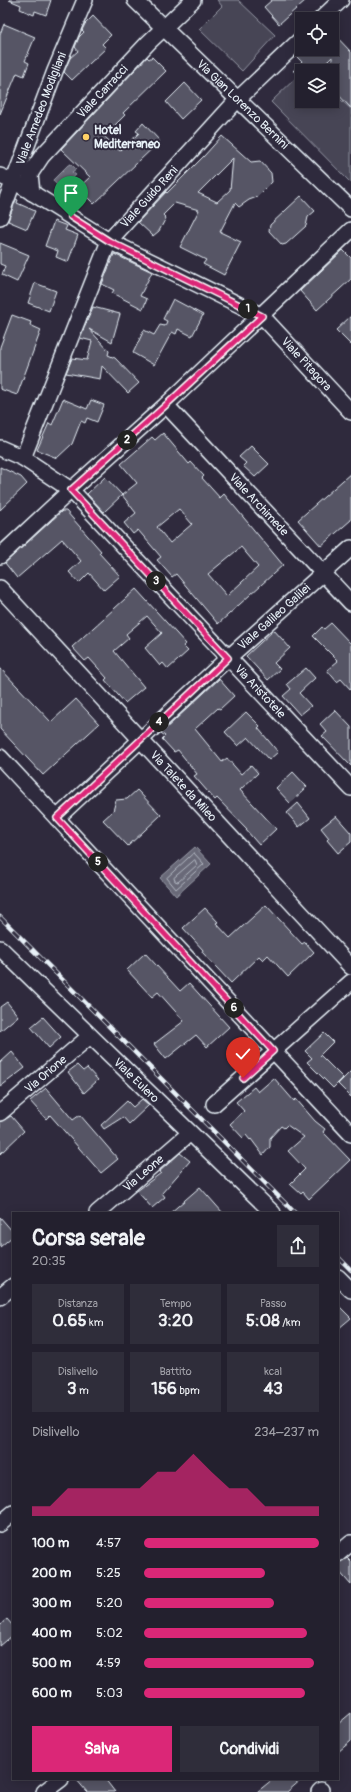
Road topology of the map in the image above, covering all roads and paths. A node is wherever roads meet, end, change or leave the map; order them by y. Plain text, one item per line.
1 (85, 0) edge
2 (135, 0) edge
3 (193, 0) edge
4 (341, 0) edge
5 (328, 12) edge
6 (164, 28) junction
7 (295, 45) edge
8 (238, 99) junction
9 (0, 176) edge
10 (15, 182) junction
11 (32, 192) junction
12 (351, 209) edge
13 (0, 217) edge
14 (351, 230) edge
15 (109, 241) junction
16 (262, 316) junction
17 (166, 405) junction
18 (351, 412) edge
19 (0, 448) edge
20 (23, 458) junction
21 (71, 490) junction
22 (351, 548) edge
23 (0, 556) edge
24 (323, 573) junction
25 (0, 588) edge
26 (351, 603) edge
27 (228, 658) junction
28 (140, 739) junction
29 (0, 757) edge
30 (351, 788) edge
31 (57, 818) junction
32 (0, 948) edge
33 (351, 967) edge
34 (351, 982) edge
35 (90, 1036) junction
36 (273, 1051) junction
37 (214, 1104) dead end
38 (0, 1112) edge
39 (190, 1133) junction
40 (351, 1134) edge
41 (98, 1212) edge
42 (272, 1212) edge
43 (339, 1278) edge
44 (12, 1287) edge
45 (351, 1290) edge
46 (0, 1297) edge
47 (12, 1514) edge
48 (0, 1524) edge
49 (351, 1543) edge
50 (339, 1553) edge
51 (60, 1780) edge
52 (44, 1792) edge

1 - 10 street, Viale Amedeo Modigliani
2 - 6 street, Via Gian Lorenzo Bernini
3 - 6 street, Viale Carracci
4 - 5 street
6 - 8 street, Via Gian Lorenzo Bernini
6 - 11 street, Viale Carracci
7 - 8 street, Viale Guido Reni
8 - 12 street, Via Gian Lorenzo Bernini
8 - 15 street, Viale Guido Reni
9 - 10 street
10 - 11 street
10 - 13 street, Viale Amedeo Modigliani
11 - 15 street
14 - 16 street
15 - 16 street
15 - 20 street, Viale Guido Reni
16 - 17 street
16 - 18 street, Viale Pitagora
17 - 21 street
17 - 24 street, Viale Archimede
19 - 20 street, Via Aristotele
20 - 21 street, Via Aristotele
21 - 23 street
21 - 27 street, Via Aristotele
22 - 24 street, Viale Galileo Galilei
24 - 26 street, Viale Archimede
24 - 27 street, Viale Galileo Galilei
25 - 28 street, Via Talete da Mileo
27 - 28 street, Viale Galileo Galilei
27 - 30 street, Via Aristotele
28 - 31 street, Viale Galileo Galilei
28 - 33 street, Via Talete da Mileo
29 - 31 street
31 - 36 street
32 - 35 street, Viale Eulero
34 - 36 street
35 - 38 street, Via Orione
35 - 39 street, Viale Eulero
36 - 37 street
36 - 40 street
39 - 41 street, Via Leone
39 - 42 street, Viale Eulero
43 - 45 street
44 - 46 street
47 - 48 street
49 - 50 street
51 - 52 street

